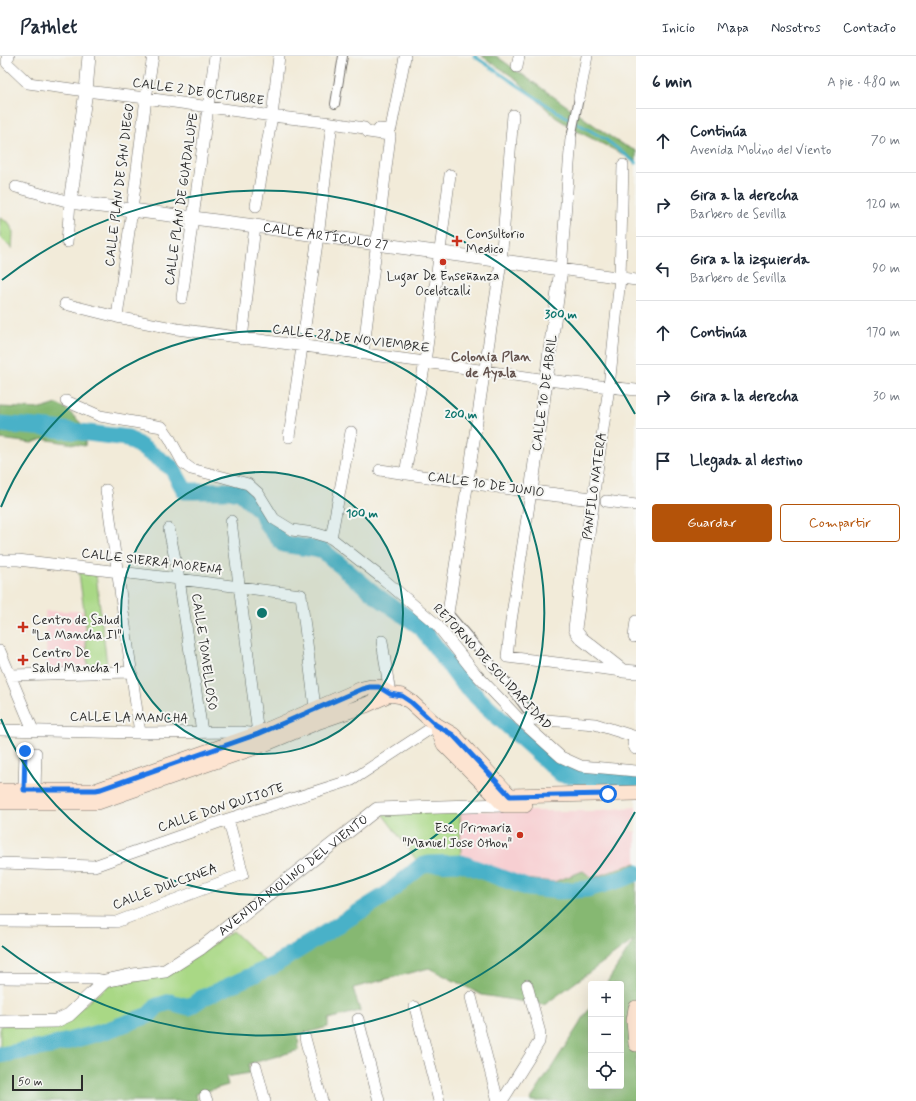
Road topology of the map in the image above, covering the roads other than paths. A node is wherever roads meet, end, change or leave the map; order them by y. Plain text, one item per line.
1 (8, 56) edge
2 (89, 56) edge
3 (153, 56) edge
4 (215, 56) edge
5 (279, 56) edge
6 (343, 56) edge
7 (587, 56) edge
8 (406, 57) edge
9 (86, 91) junction
10 (146, 98) junction
11 (580, 98) joint
12 (335, 104) dead end
13 (209, 107) junction
14 (513, 115) dead end
15 (272, 116) junction
16 (332, 123) junction
17 (390, 131) junction
18 (571, 138) joint
19 (623, 165) dead end
20 (450, 175) dead end
21 (16, 187) dead end
22 (70, 202) junction
23 (256, 206) dead end
24 (132, 210) junction
25 (193, 218) junction
26 (230, 223) junction
27 (255, 226) junction
28 (281, 230) junction
29 (318, 236) junction
30 (67, 242) dead end
31 (377, 244) junction
32 (440, 253) junction
33 (501, 262) junction
34 (561, 269) junction
35 (620, 278) junction
36 (636, 280) edge
37 (182, 298) dead end
38 (65, 304) dead end
39 (117, 318) junction
40 (242, 339) junction
41 (302, 346) junction
42 (362, 354) junction
43 (425, 362) junction
44 (484, 371) junction
45 (547, 380) junction
46 (609, 387) junction
47 (636, 390) edge
48 (66, 401) dead end
49 (351, 432) dead end
50 (289, 438) dead end
51 (380, 470) dead end
52 (406, 474) junction
53 (468, 482) junction
54 (106, 490) dead end
55 (531, 492) junction
56 (600, 500) junction
57 (636, 505) edge
58 (231, 521) dead end
59 (169, 529) dead end
60 (331, 538) junction
61 (0, 560) edge
62 (118, 572) junction
63 (179, 579) junction
64 (239, 586) junction
65 (448, 613) joint
66 (636, 622) edge
67 (634, 637) dead end
68 (382, 641) dead end
69 (0, 651) edge
70 (131, 672) junction
71 (630, 672) edge
72 (10, 675) junction
73 (390, 694) junction
74 (316, 716) junction
75 (534, 719) junction
76 (520, 720) junction
77 (436, 725) junction
78 (0, 730) edge
79 (33, 730) junction
80 (202, 732) junction
81 (140, 733) junction
82 (258, 734) junction
83 (636, 737) edge
84 (636, 748) edge
85 (25, 751) dead end
86 (36, 753) dead end
87 (636, 771) edge
88 (29, 790) junction
89 (0, 791) edge
90 (636, 793) edge
91 (608, 798) junction
92 (507, 801) junction
93 (0, 802) edge
94 (636, 802) edge
95 (228, 819) junction
96 (0, 863) edge
97 (0, 921) edge
98 (0, 978) edge
99 (105, 981) junction
100 (527, 985) dead end
101 (471, 997) dead end
102 (416, 1007) dead end
103 (636, 1008) edge
104 (358, 1019) dead end
105 (0, 1022) edge
106 (305, 1038) dead end
107 (636, 1044) edge
108 (256, 1067) dead end
109 (265, 1101) edge
110 (322, 1101) edge
111 (379, 1101) edge
112 (439, 1101) edge
113 (498, 1101) edge
114 (502, 1101) edge

1 - 9 street, CALLE 2 DE OCTUBRE
2 - 9 street
3 - 10 street, CALLE PLAN DE SAN DIEGO
4 - 13 street, CALLE PLAN DE GUADALUPE
5 - 15 street
6 - 12 street
7 - 11 street, CALLE 10 DE ABRIL
8 - 17 street
9 - 10 street, CALLE 2 DE OCTUBRE
9 - 22 street
10 - 13 street, CALLE 2 DE OCTUBRE
10 - 24 street, CALLE PLAN DE SAN DIEGO
11 - 18 street, CALLE 10 DE ABRIL
13 - 15 street, CALLE 2 DE OCTUBRE
13 - 25 street, CALLE PLAN DE GUADALUPE
14 - 33 street
15 - 16 street, CALLE 2 DE OCTUBRE
15 - 23 street
16 - 17 street, CALLE 2 DE OCTUBRE
16 - 29 street
17 - 31 street
18 - 34 street, CALLE 10 DE ABRIL
19 - 35 street, PANFILO NATERA
20 - 32 street
21 - 22 street, CALLE ARTÍCULO 27
22 - 24 street, CALLE ARTÍCULO 27
22 - 30 street
24 - 25 street, CALLE ARTÍCULO 27
24 - 39 street, CALLE PLAN DE SAN DIEGO
25 - 26 street, CALLE ARTÍCULO 27
25 - 37 street, CALLE PLAN DE GUADALUPE
26 - 27 street, CALLE ARTÍCULO 27
26 - 28 street
27 - 28 street, CALLE ARTÍCULO 27
27 - 40 street
28 - 29 street, CALLE ARTÍCULO 27
29 - 31 street, CALLE ARTÍCULO 27
29 - 41 street
31 - 32 street, CALLE ARTÍCULO 27
31 - 42 street
32 - 33 street, CALLE ARTÍCULO 27
32 - 43 street
33 - 34 street, CALLE ARTÍCULO 27
33 - 44 street
34 - 35 street, CALLE ARTÍCULO 27
34 - 45 street, CALLE 10 DE ABRIL
35 - 36 street, CALLE ARTÍCULO 27
35 - 46 street, PANFILO NATERA
38 - 39 street, CALLE 28 DE NOVIEMBRE
39 - 40 street, CALLE 28 DE NOVIEMBRE
40 - 41 street, CALLE 28 DE NOVIEMBRE
41 - 42 street, CALLE 28 DE NOVIEMBRE
41 - 50 street
42 - 43 street, CALLE 28 DE NOVIEMBRE
43 - 44 street, CALLE 28 DE NOVIEMBRE
43 - 52 street
44 - 45 street, CALLE 28 DE NOVIEMBRE
44 - 53 street
45 - 46 street, CALLE 28 DE NOVIEMBRE
45 - 55 street, CALLE 10 DE ABRIL
46 - 47 street, CALLE 28 DE NOVIEMBRE
46 - 56 street, PANFILO NATERA
48 - 60 street, RETORNO DE SOLIDARIDAD
49 - 60 street
51 - 52 street, CALLE 10 DE JUNIO
52 - 53 street, CALLE 10 DE JUNIO
53 - 55 street, CALLE 10 DE JUNIO
53 - 65 street
54 - 62 street
55 - 56 street, CALLE 10 DE JUNIO
55 - 71 street, CALLE 10 DE ABRIL
56 - 57 street, CALLE 10 DE JUNIO
56 - 71 street, PANFILO NATERA
58 - 64 street
59 - 63 street, CALLE TOMELLOSO
60 - 76 street, RETORNO DE SOLIDARIDAD
61 - 62 street, CALLE SIERRA MORENA
62 - 63 street, CALLE SIERRA MORENA
62 - 70 street
63 - 64 street, CALLE SIERRA MORENA
63 - 80 street, CALLE TOMELLOSO
64 - 74 street, CALLE SIERRA MORENA
64 - 82 street
65 - 75 street
66 - 67 street
68 - 73 street
69 - 72 street
70 - 72 street
70 - 81 street
72 - 79 street
73 - 74 main road
73 - 77 main road
74 - 82 main road
74 - 93 main road
75 - 76 street
75 - 83 street
76 - 87 street, RETORNO DE SOLIDARIDAD
77 - 92 main road
77 - 95 street, CALLE DON QUIJOTE
78 - 79 street, CALLE LA MANCHA
79 - 81 street, CALLE LA MANCHA
80 - 81 street, CALLE LA MANCHA
80 - 82 street, CALLE LA MANCHA
82 - 88 main road
83 - 84 street
85 - 88 street
86 - 88 street
88 - 89 main road
90 - 91 main road, AVENIDA MOLINO DEL VIENTO
91 - 92 main road, AVENIDA MOLINO DEL VIENTO
91 - 94 main road, AVENIDA MOLINO DEL VIENTO
92 - 99 street, AVENIDA MOLINO DEL VIENTO
95 - 96 street, CALLE DON QUIJOTE
95 - 97 street, CALLE DULCINEA
98 - 99 street
99 - 105 street
100 - 114 street
101 - 113 street
102 - 112 street
103 - 107 main road
104 - 111 street
106 - 110 street
108 - 109 street

